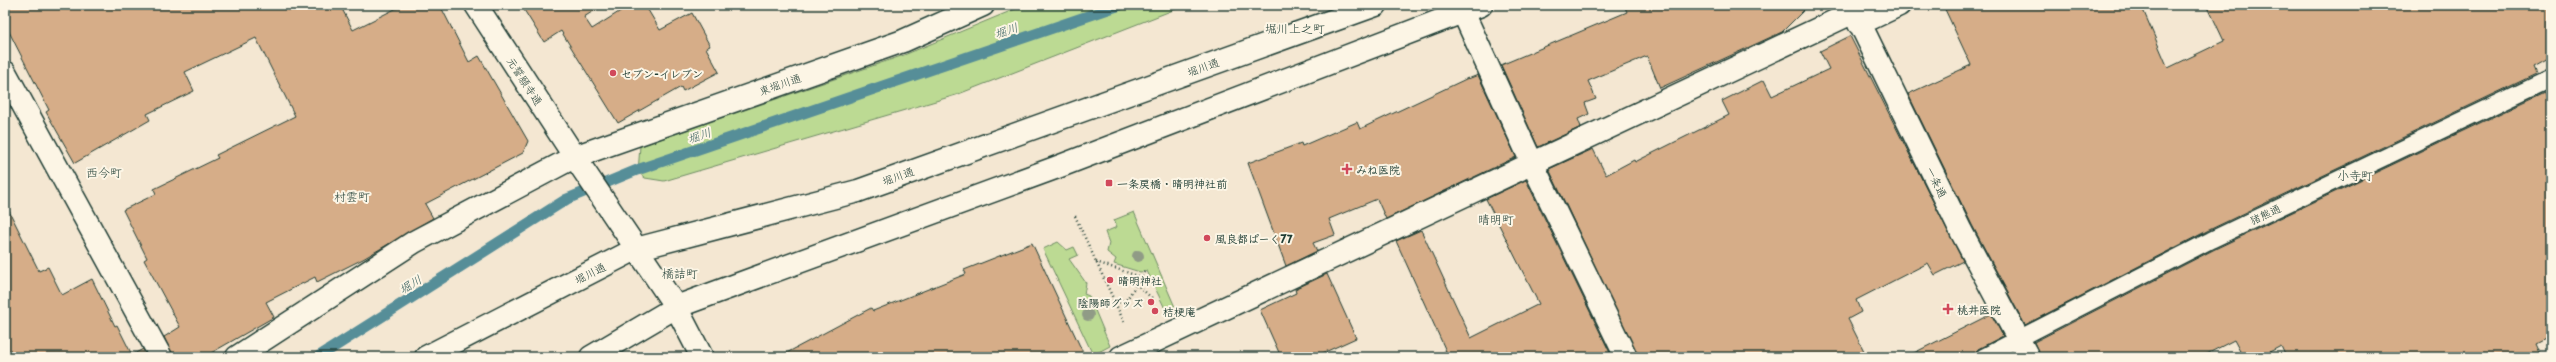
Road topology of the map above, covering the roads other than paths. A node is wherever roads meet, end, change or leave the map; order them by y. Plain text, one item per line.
1 (476, 5) edge
2 (983, 5) edge
3 (1376, 5) edge
4 (1899, 5) edge
5 (1472, 9) edge
6 (1855, 14) edge
7 (5, 72) edge
8 (2551, 78) edge
9 (578, 163) junction
10 (1532, 163) junction
11 (636, 249) junction
12 (676, 307) junction
13 (2022, 348) edge
14 (1129, 353) edge
15 (161, 357) edge
16 (237, 357) edge
17 (426, 357) edge
18 (591, 357) edge
19 (702, 357) edge
20 (1626, 357) edge
21 (1983, 357) edge

1 - 9 street, 元誓願寺通
2 - 9 street, 東堀川通
3 - 11 street, 堀川通
4 - 6 street
5 - 10 street
5 - 12 street
6 - 10 street
6 - 13 street, 一条通
7 - 15 street
8 - 13 lane, 猪熊通
9 - 11 street, 元誓願寺通
9 - 16 street, 東堀川通
10 - 14 street
10 - 20 street
11 - 12 street, 元誓願寺通
11 - 17 street, 堀川通
12 - 18 street
12 - 19 street
13 - 21 lane, 猪熊通

